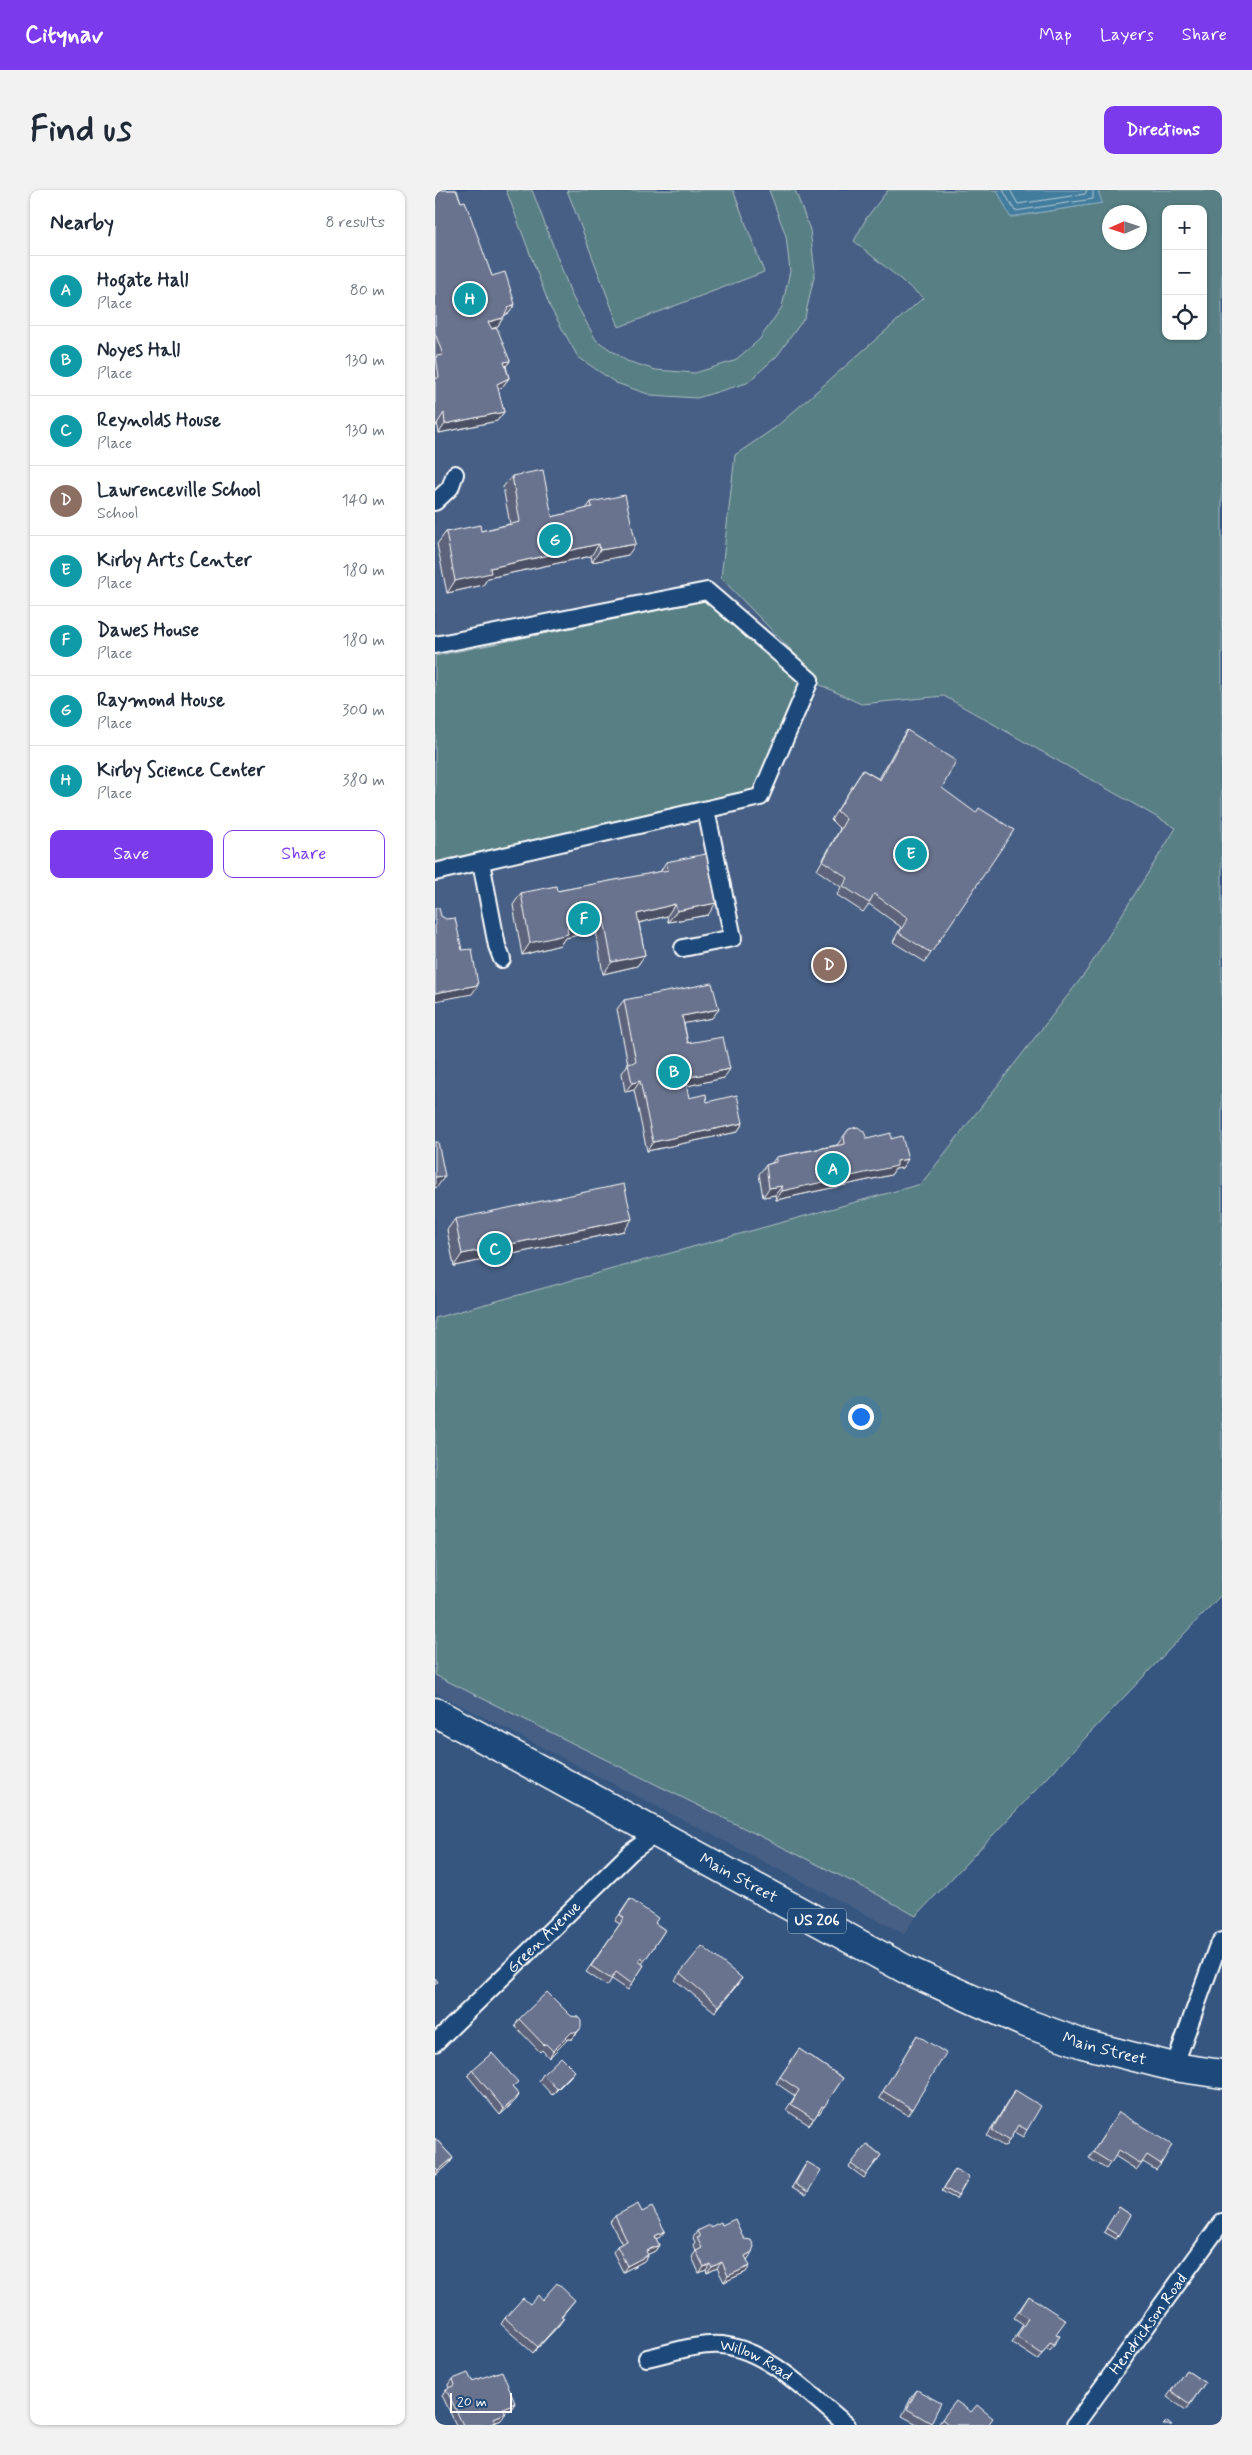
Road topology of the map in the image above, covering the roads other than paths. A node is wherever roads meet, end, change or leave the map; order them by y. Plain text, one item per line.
1 (455, 474) dead end
2 (435, 502) edge
3 (435, 645) edge
4 (705, 810) junction
5 (481, 862) junction
6 (435, 872) edge
7 (683, 948) dead end
8 (502, 958) dead end
9 (435, 1712) edge
10 (657, 1833) junction
11 (1222, 1941) edge
12 (435, 2043) edge
13 (1174, 2066) junction
14 (1222, 2074) edge
15 (1222, 2222) edge
16 (647, 2358) dead end
17 (847, 2425) edge
18 (1075, 2425) edge

1 - 2 street
3 - 4 street
4 - 5 street
4 - 7 street
5 - 6 street
5 - 8 street
9 - 10 highway, Main Street / US 206
10 - 12 street, Green Avenue
10 - 13 highway, Main Street / US 206
11 - 13 street
13 - 14 highway, Main Street / US 206
15 - 18 street, Hendrickson Road
16 - 17 street, Willow Road

